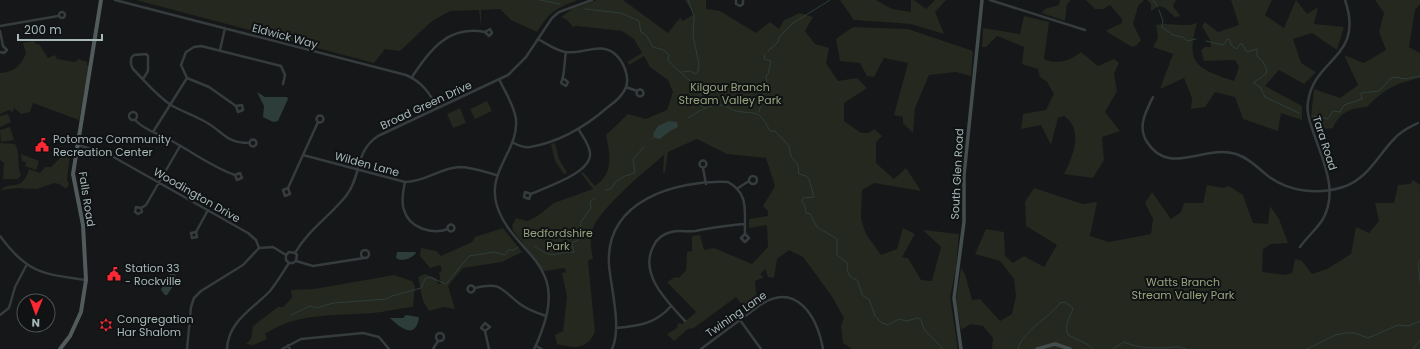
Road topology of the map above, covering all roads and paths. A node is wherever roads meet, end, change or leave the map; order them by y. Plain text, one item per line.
1 (101, 0) edge
2 (115, 0) edge
3 (592, 0) edge
4 (736, 0) edge
5 (743, 0) edge
6 (982, 0) edge
7 (990, 0) edge
8 (1345, 0) edge
9 (58, 16) dead end
10 (0, 26) edge
11 (225, 28) junction
12 (1085, 30) dead end
13 (0, 31) edge
14 (485, 32) dead end
15 (538, 39) junction
16 (1, 47) edge
17 (220, 50) junction
18 (0, 52) edge
19 (566, 52) junction
20 (412, 77) junction
21 (187, 78) junction
22 (143, 79) junction
23 (500, 79) junction
24 (564, 79) dead end
25 (282, 84) dead end
26 (626, 87) junction
27 (637, 92) dead end
28 (1153, 97) dead end
29 (171, 105) junction
30 (236, 106) dead end
31 (437, 108) junction
32 (134, 120) dead end
33 (318, 122) dead end
34 (1418, 123) dead end
35 (579, 130) junction
36 (153, 132) junction
37 (512, 142) junction
38 (249, 143) dead end
39 (77, 145) junction
40 (180, 146) junction
41 (303, 155) junction
42 (703, 168) dead end
43 (356, 170) junction
44 (235, 175) dead end
45 (496, 175) junction
46 (749, 181) dead end
47 (159, 182) junction
48 (404, 182) junction
49 (706, 184) junction
50 (288, 188) dead end
51 (738, 188) junction
52 (1329, 190) junction
53 (531, 194) dead end
54 (142, 208) dead end
55 (208, 210) junction
56 (744, 224) junction
57 (448, 229) dead end
58 (196, 232) dead end
59 (745, 234) dead end
60 (0, 236) edge
61 (1300, 247) dead end
62 (259, 248) junction
63 (295, 253) junction
64 (286, 255) junction
65 (364, 258) dead end
66 (296, 261) junction
67 (289, 263) junction
68 (26, 266) junction
69 (86, 280) junction
70 (475, 288) dead end
71 (671, 306) junction
72 (0, 315) edge
73 (546, 316) junction
74 (740, 320) junction
75 (685, 321) dead end
76 (616, 328) junction
77 (486, 331) dead end
78 (438, 341) dead end
79 (288, 345) junction
80 (536, 346) junction
81 (60, 349) edge
82 (187, 349) edge
83 (227, 349) edge
84 (282, 349) edge
85 (290, 349) edge
86 (389, 349) edge
87 (433, 349) edge
88 (489, 349) edge
89 (534, 349) edge
90 (542, 349) edge
91 (612, 349) edge
92 (701, 349) edge
93 (762, 349) edge
94 (823, 349) edge
95 (961, 349) edge
96 (1037, 349) edge
97 (1070, 349) edge

1 - 39 main road, Falls Road
2 - 11 street, Eldwick Way
3 - 15 street, Broad Green Drive
4 - 5 street
6 - 95 main road, South Glen Road
7 - 12 street
8 - 52 street, Tara Road
9 - 10 street
11 - 17 street
11 - 20 street, Eldwick Way
13 - 16 street
14 - 20 street
15 - 19 street
15 - 23 street, Broad Green Drive
16 - 18 street
17 - 21 street
17 - 25 street
19 - 24 street
19 - 26 street
20 - 31 street, Eldwick Way
21 - 29 street
21 - 30 street
22 - 22 street
22 - 29 street
23 - 31 street, Broad Green Drive
23 - 37 street
26 - 27 street
26 - 35 street
28 - 52 street
29 - 36 street
29 - 38 street
31 - 43 street, Broad Green Drive
32 - 36 street
33 - 41 street
34 - 52 street
35 - 37 street
35 - 53 street
36 - 40 street
37 - 45 street
39 - 47 street, Woodington Drive
39 - 69 main road, Falls Road
40 - 44 street
40 - 47 street
41 - 43 street, Wilden Lane
41 - 50 street
42 - 49 street
43 - 48 street, Wilden Lane
43 - 63 street, Broad Green Drive
45 - 48 street, Wilden Lane
45 - 73 street
46 - 51 street
47 - 54 street
47 - 55 street, Woodington Drive
48 - 57 street
49 - 51 street
49 - 76 street
51 - 56 street
52 - 61 street, Tara Road
55 - 58 street
55 - 62 street, Woodington Drive
56 - 59 street
56 - 71 street
60 - 68 street
62 - 64 street
62 - 82 street
63 - 64 street
63 - 66 street
64 - 67 street
65 - 66 street
66 - 67 street
67 - 83 street
68 - 69 street
68 - 72 street
69 - 81 main road, Falls Road
70 - 73 street
71 - 75 street
71 - 76 street
73 - 80 street
74 - 92 street, Twining Lane
74 - 93 street
74 - 94 street, Twining Lane
76 - 91 street
77 - 88 street
78 - 87 street
79 - 84 street
79 - 85 street
79 - 86 street
80 - 89 street
80 - 90 street
96 - 97 main road

